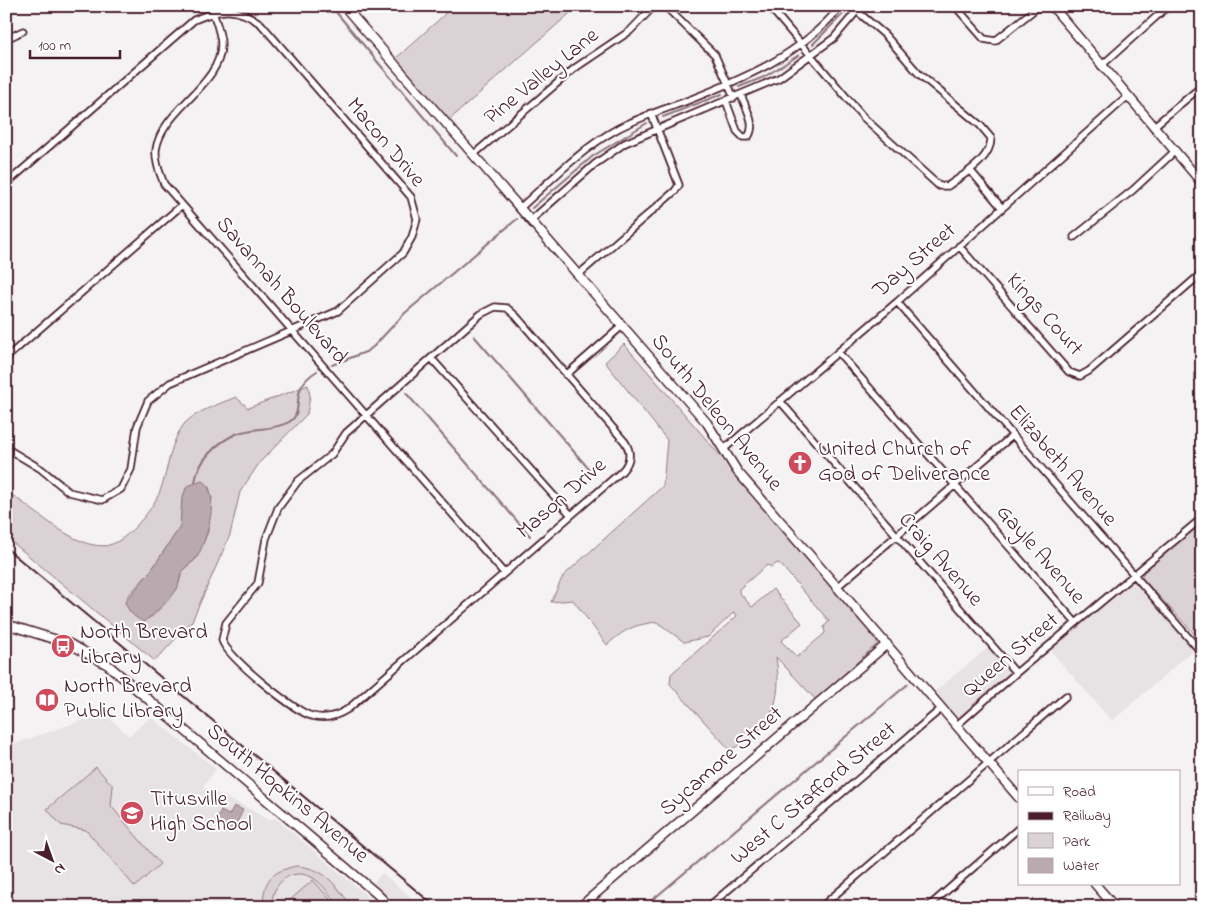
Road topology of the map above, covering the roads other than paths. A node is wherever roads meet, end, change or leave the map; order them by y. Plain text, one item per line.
1 (344, 6) edge
2 (654, 6) edge
3 (665, 6) edge
4 (769, 6) edge
5 (841, 6) edge
6 (955, 6) edge
7 (1039, 6) edge
8 (1052, 6) edge
9 (1166, 8) dead end
10 (212, 9) edge
11 (860, 9) edge
12 (23, 31) dead end
13 (6, 39) edge
14 (802, 45) junction
15 (812, 56) junction
16 (1101, 66) junction
17 (729, 84) junction
18 (1202, 86) edge
19 (742, 95) junction
20 (1127, 97) junction
21 (734, 98) junction
22 (726, 101) junction
23 (651, 113) junction
24 (1153, 127) junction
25 (657, 128) junction
26 (1174, 152) junction
27 (473, 155) junction
28 (970, 170) junction
29 (1202, 183) edge
30 (6, 184) edge
31 (182, 205) junction
32 (520, 208) junction
33 (1002, 208) junction
34 (530, 221) junction
35 (1074, 238) dead end
36 (959, 246) junction
37 (1202, 273) edge
38 (578, 275) junction
39 (897, 302) junction
40 (622, 326) junction
41 (292, 331) junction
42 (838, 352) junction
43 (6, 358) edge
44 (432, 359) junction
45 (566, 375) junction
46 (780, 401) junction
47 (366, 416) junction
48 (1012, 436) junction
49 (6, 448) edge
50 (724, 449) junction
51 (955, 485) junction
52 (571, 515) junction
53 (1202, 518) edge
54 (896, 536) junction
55 (504, 573) junction
56 (1134, 574) junction
57 (838, 586) junction
58 (6, 622) edge
59 (1076, 623) junction
60 (887, 644) junction
61 (1202, 653) edge
62 (1016, 673) junction
63 (1066, 696) dead end
64 (942, 708) junction
65 (957, 725) junction
66 (989, 761) junction
67 (1018, 797) edge
68 (1018, 829) edge
69 (1097, 886) edge
70 (390, 907) edge
71 (580, 907) edge
72 (708, 907) edge
73 (821, 907) edge
74 (928, 907) edge
75 (1115, 907) edge

1 - 27 street, South Deleon Avenue
2 - 27 street, Pine Valley Lane
3 - 17 street
4 - 14 street
5 - 14 street
6 - 7 street
8 - 16 street
9 - 16 street
10 - 30 street, Macon Drive
10 - 31 street, Savannah Boulevard
10 - 41 street, Macon Drive
11 - 15 street
11 - 28 street
12 - 13 street
14 - 15 street
14 - 17 street
15 - 19 street
15 - 28 street
16 - 20 street
17 - 21 street
17 - 23 street
18 - 24 street
19 - 21 street
19 - 22 street
20 - 24 street
20 - 33 street, Day Street
21 - 22 street
22 - 25 street
23 - 25 street
23 - 32 street
24 - 26 street
25 - 34 street
25 - 38 street
26 - 29 street
26 - 35 street
27 - 32 street, South Deleon Avenue
28 - 33 street
31 - 41 street, Savannah Boulevard
31 - 43 street
32 - 34 street, South Deleon Avenue
33 - 36 street, Day Street
34 - 38 street, South Deleon Avenue
36 - 37 street, Kings Court
36 - 39 street, Day Street
38 - 40 street, South Deleon Avenue
39 - 42 street, Day Street
39 - 48 street, Elizabeth Avenue
40 - 45 street
40 - 50 street, South Deleon Avenue
41 - 47 street, Savannah Boulevard
41 - 49 street, Macon Drive
42 - 46 street, Day Street
42 - 51 street, Gayle Avenue
44 - 45 street, Mason Drive
44 - 47 street, Mason Drive
44 - 52 street
45 - 52 street, Mason Drive
46 - 50 street, Day Street
46 - 54 street, Craig Avenue
47 - 55 street, Savannah Boulevard
47 - 55 street, Mason Drive
48 - 51 street
48 - 56 street, Elizabeth Avenue
50 - 57 street, South Deleon Avenue
51 - 54 street
51 - 59 street, Gayle Avenue
52 - 55 street, Mason Drive
53 - 56 street, Queen Street
54 - 57 street
54 - 62 street, Craig Avenue
56 - 59 street, Queen Street
56 - 61 street, Elizabeth Avenue
57 - 60 street, South Deleon Avenue
58 - 70 street, South Hopkins Avenue
59 - 62 street, Queen Street
60 - 64 street, South Deleon Avenue
60 - 71 street, Sycamore Street
62 - 65 street, Queen Street
63 - 66 street
64 - 65 street, South Deleon Avenue
64 - 72 street, West C Stafford Street
65 - 66 street, South Deleon Avenue
66 - 67 street, South Deleon Avenue
66 - 73 street
68 - 74 street
69 - 75 street

